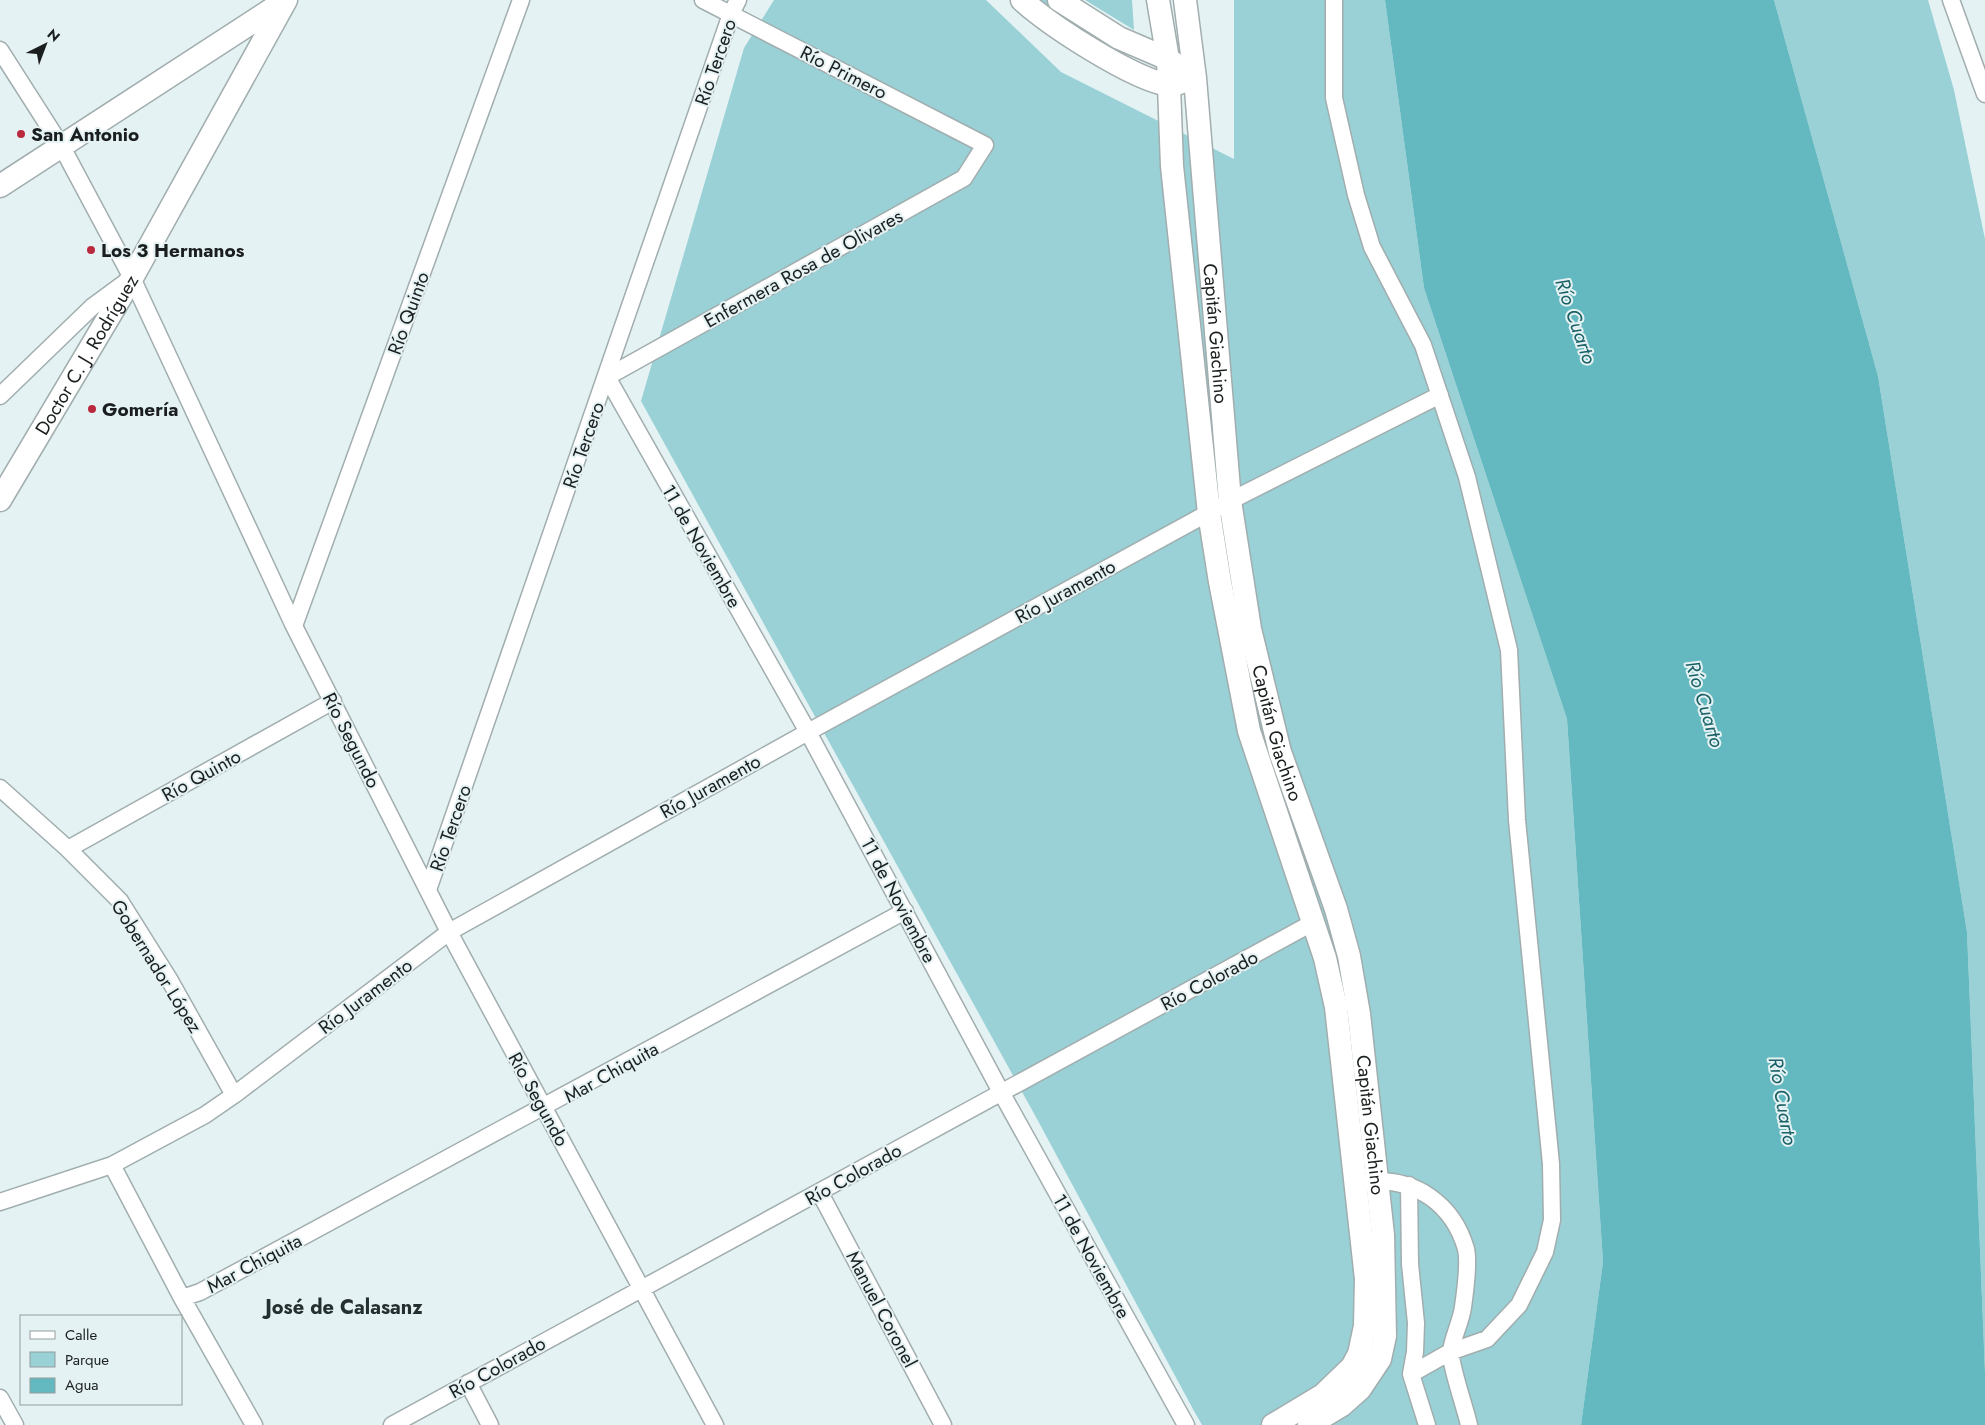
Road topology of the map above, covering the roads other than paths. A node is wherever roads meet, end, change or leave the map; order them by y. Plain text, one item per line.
1 (286, 0) edge
2 (521, 0) edge
3 (703, 0) edge
4 (1022, 0) edge
5 (1059, 0) edge
6 (1158, 0) edge
7 (1186, 0) edge
8 (1334, 0) edge
9 (1951, 0) edge
10 (734, 7) edge
11 (0, 50) edge
12 (1168, 59) junction
13 (1195, 78) junction
14 (1171, 86) junction
15 (1985, 94) edge
16 (986, 146) joint
17 (62, 147) junction
18 (0, 186) edge
19 (132, 278) junction
20 (607, 378) junction
21 (0, 396) edge
22 (1440, 396) junction
23 (0, 500) edge
24 (1230, 501) junction
25 (1210, 513) junction
26 (294, 626) junction
27 (333, 701) junction
28 (808, 732) junction
29 (0, 788) edge
30 (68, 849) junction
31 (428, 890) junction
32 (905, 911) junction
33 (1314, 922) junction
34 (449, 932) junction
35 (1001, 1092) junction
36 (234, 1095) junction
37 (544, 1108) junction
38 (112, 1165) junction
39 (1366, 1182) junction
40 (1409, 1185) junction
41 (820, 1193) junction
42 (0, 1202) edge
43 (642, 1288) junction
44 (182, 1298) junction
45 (1450, 1352) junction
46 (1411, 1374) junction
47 (468, 1383) junction
48 (0, 1398) edge
49 (15, 1425) edge
50 (254, 1425) edge
51 (392, 1425) edge
52 (490, 1425) edge
53 (715, 1425) edge
54 (943, 1425) edge
55 (1186, 1425) edge
56 (1273, 1425) edge
57 (1309, 1425) edge
58 (1427, 1425) edge
59 (1469, 1425) edge

1 - 17 main road
1 - 19 main road, Doctor C. J. Rodríguez
2 - 26 street, Río Quinto
3 - 10 street, Río Primero
4 - 14 main road
5 - 12 main road
6 - 12 main road, Capitán Giachino
7 - 13 main road, Capitán Giachino
8 - 22 street
9 - 15 street
10 - 16 street, Río Primero
10 - 20 street, Río Tercero
11 - 17 street, Río Segundo
12 - 13 main road
12 - 14 main road, Capitán Giachino
13 - 14 main road
13 - 24 main road, Capitán Giachino
14 - 25 main road, Capitán Giachino
16 - 20 street, Enfermera Rosa de Olivares
17 - 18 main road
17 - 19 street, Río Segundo
19 - 21 street
19 - 23 main road, Doctor C. J. Rodríguez
19 - 26 street, Río Segundo
20 - 28 street, 11 de Noviembre
20 - 31 street, Río Tercero
22 - 24 street, Río Juramento
22 - 45 street
24 - 25 street, Río Juramento
24 - 39 main road, Capitán Giachino
25 - 28 street, Río Juramento
25 - 33 main road, Capitán Giachino
26 - 27 street, Río Segundo
27 - 30 street, Río Quinto
27 - 31 street, Río Segundo
28 - 32 street, 11 de Noviembre
28 - 34 street, Río Juramento
29 - 30 street, Gobernador López
30 - 36 street, Gobernador López
31 - 34 street, Río Segundo
32 - 35 street, 11 de Noviembre
32 - 37 street, Mar Chiquita
33 - 35 street, Río Colorado
33 - 39 main road, Capitán Giachino
34 - 36 street, Río Juramento
34 - 37 street, Río Segundo
35 - 41 street, Río Colorado
35 - 55 street, 11 de Noviembre
36 - 38 street, Río Juramento
37 - 43 street, Río Segundo
37 - 44 street, Mar Chiquita
38 - 42 street, Río Juramento
38 - 44 street
39 - 40 street
39 - 56 main road, Capitán Giachino
39 - 57 main road, Capitán Giachino
40 - 45 street
40 - 46 street
41 - 43 street, Río Colorado
41 - 54 street, Manuel Coronel
43 - 47 street, Río Colorado
43 - 53 street, Río Segundo
44 - 50 street
45 - 46 street
45 - 59 street
46 - 58 street
47 - 51 street, Río Colorado
47 - 52 street
48 - 49 street

